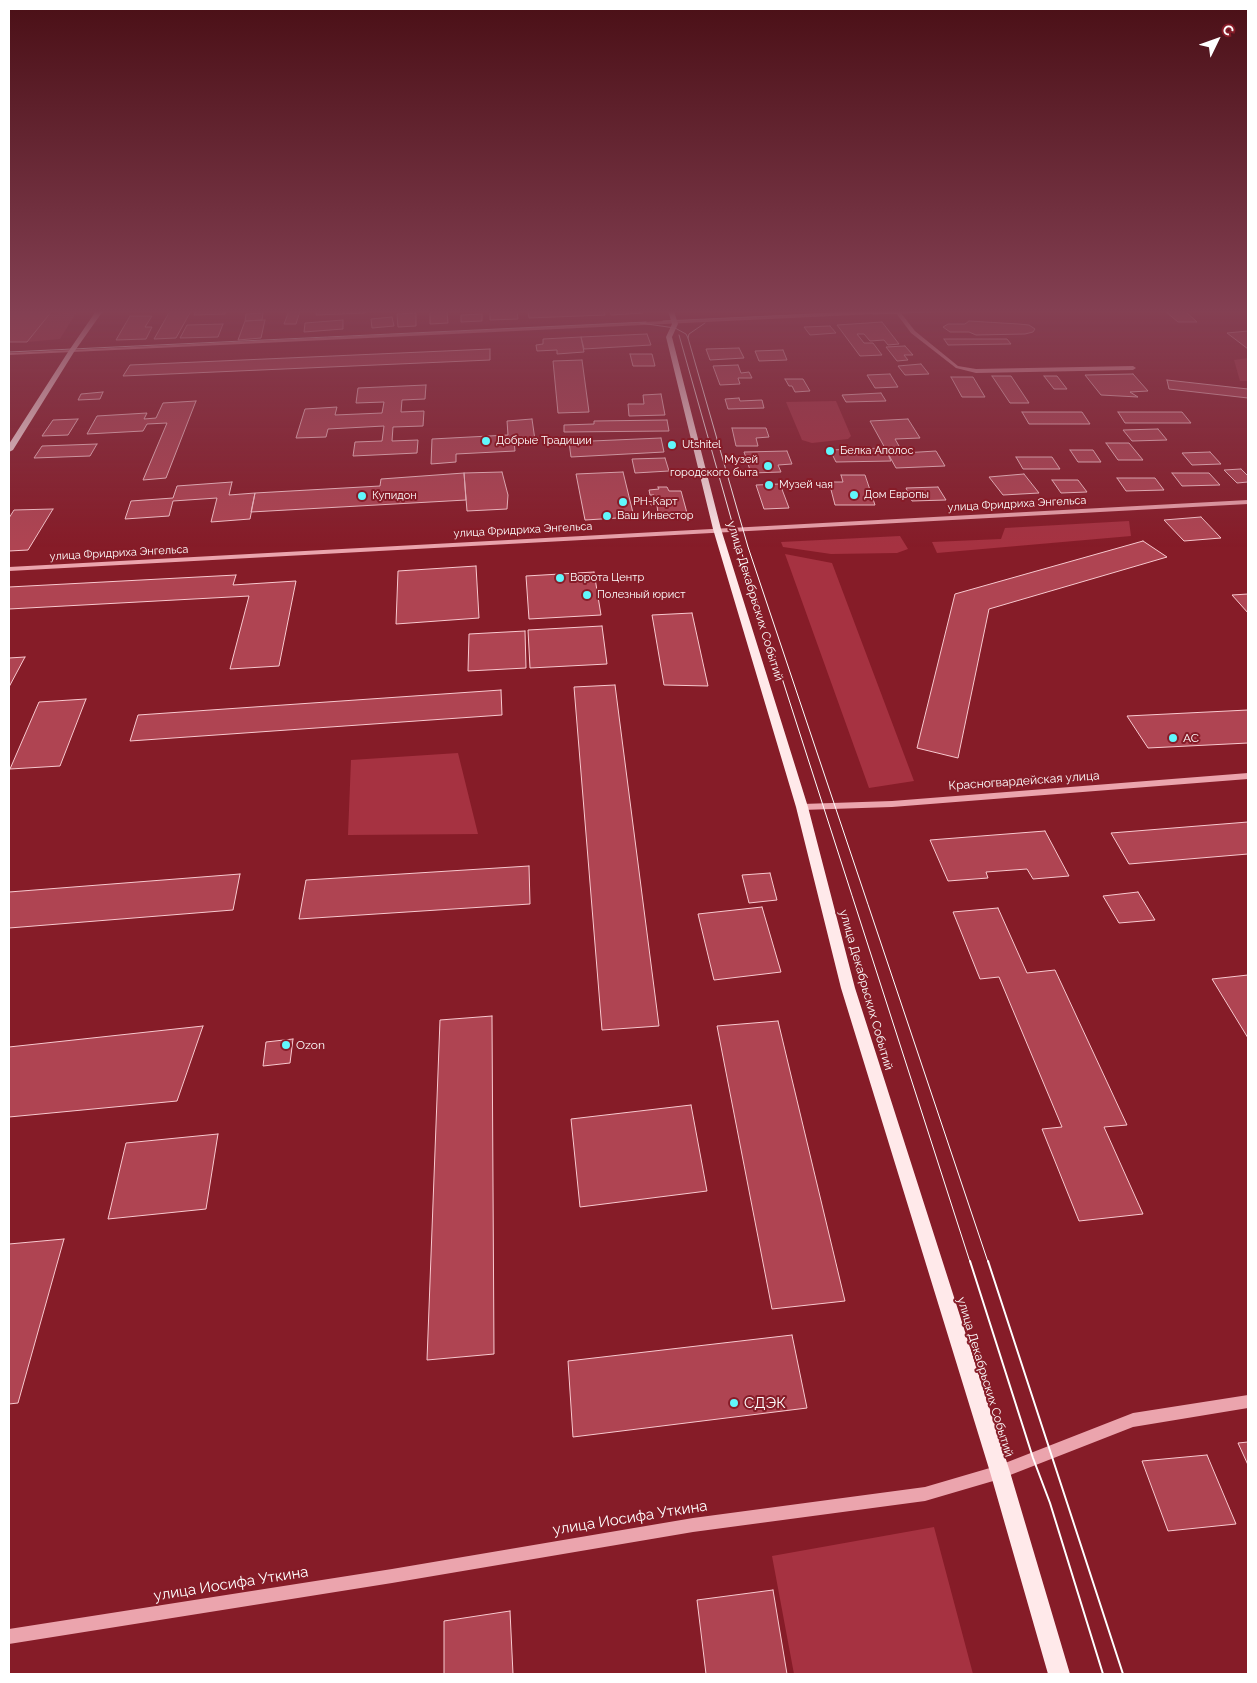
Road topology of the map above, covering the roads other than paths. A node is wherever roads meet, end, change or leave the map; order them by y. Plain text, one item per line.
1 (48, 390) edge
2 (682, 390) edge
3 (9, 450) edge
4 (1248, 502) edge
5 (717, 529) junction
6 (9, 569) edge
7 (1248, 776) edge
8 (802, 807) junction
9 (1248, 1401) edge
10 (1000, 1472) junction
11 (9, 1637) edge
12 (1059, 1674) edge

1 - 3 main road
2 - 5 main road, улица Декабрьских Событий
4 - 5 street, улица Фридриха Энгельса
5 - 6 street, улица Фридриха Энгельса
5 - 8 main road, улица Декабрьских Событий
7 - 8 street, Красногвардейская улица
8 - 10 main road, улица Декабрьских Событий
9 - 10 street, улица Иосифа Уткина
10 - 11 street, улица Иосифа Уткина
10 - 12 main road, улица Декабрьских Событий

